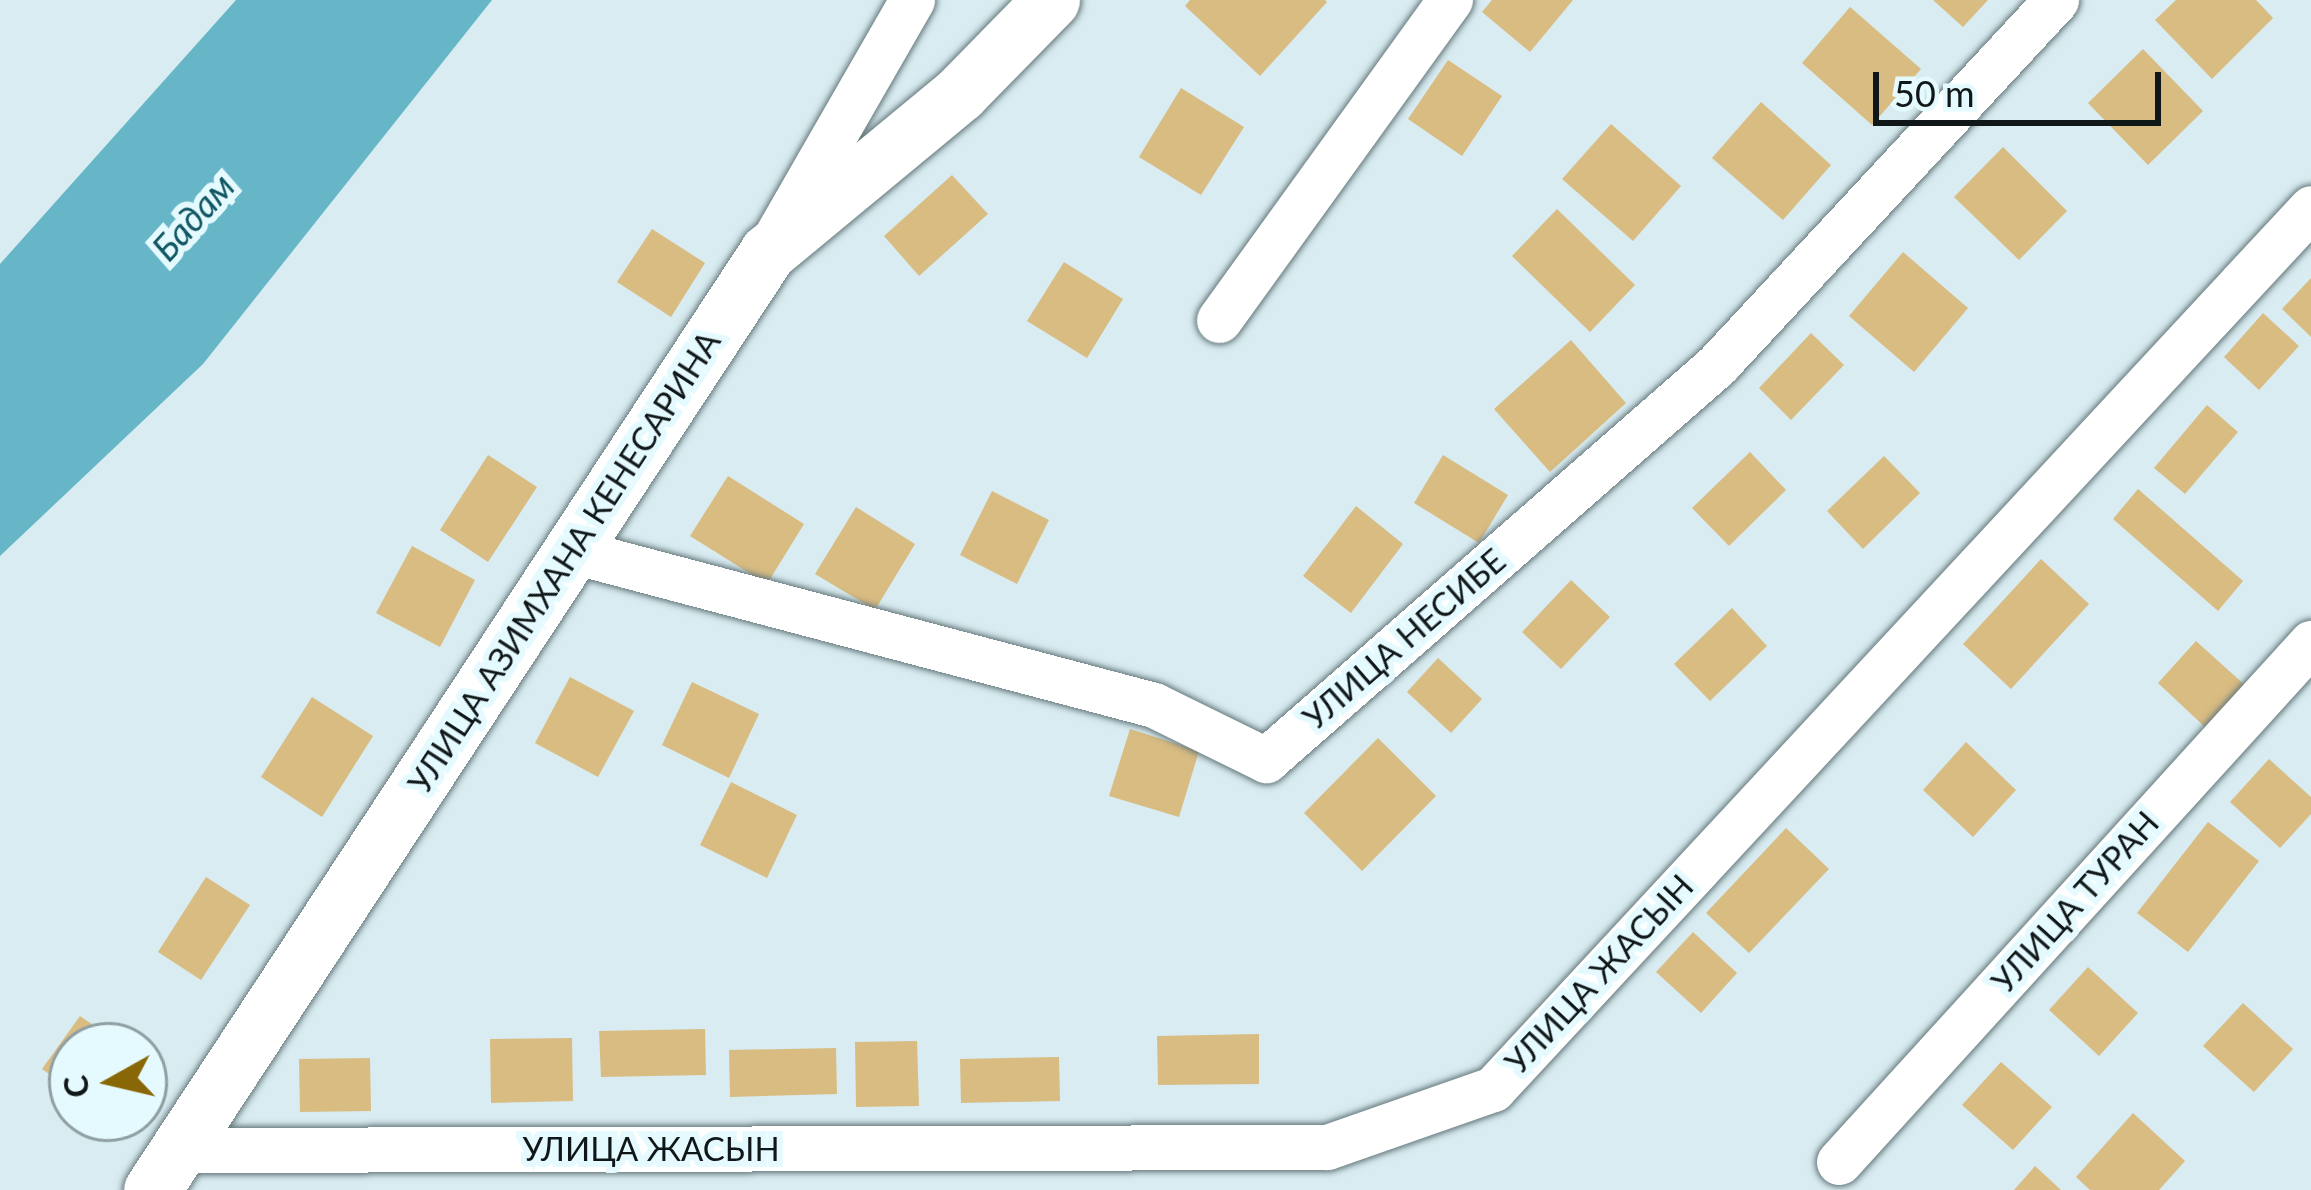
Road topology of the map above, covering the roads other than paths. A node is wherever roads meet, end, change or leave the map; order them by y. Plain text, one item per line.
1 (912, 0) edge
2 (1051, 0) edge
3 (1450, 0) edge
4 (2056, 0) edge
5 (2311, 208) edge
6 (768, 252) junction
7 (1219, 320) dead end
8 (569, 550) junction
9 (2311, 643) edge
10 (1839, 1162) dead end
11 (166, 1170) edge

1 - 6 street
2 - 6 street, УЛИЦА АЗИМХАНА КЕНЕСАРИНА
3 - 7 street
4 - 8 street, УЛИЦА НЕСИБЕ
5 - 11 street, УЛИЦА ЖАСЫН
6 - 8 street, УЛИЦА АЗИМХАНА КЕНЕСАРИНА
8 - 11 street, УЛИЦА АЗИМХАНА КЕНЕСАРИНА
9 - 10 street, УЛИЦА ТУРАН

